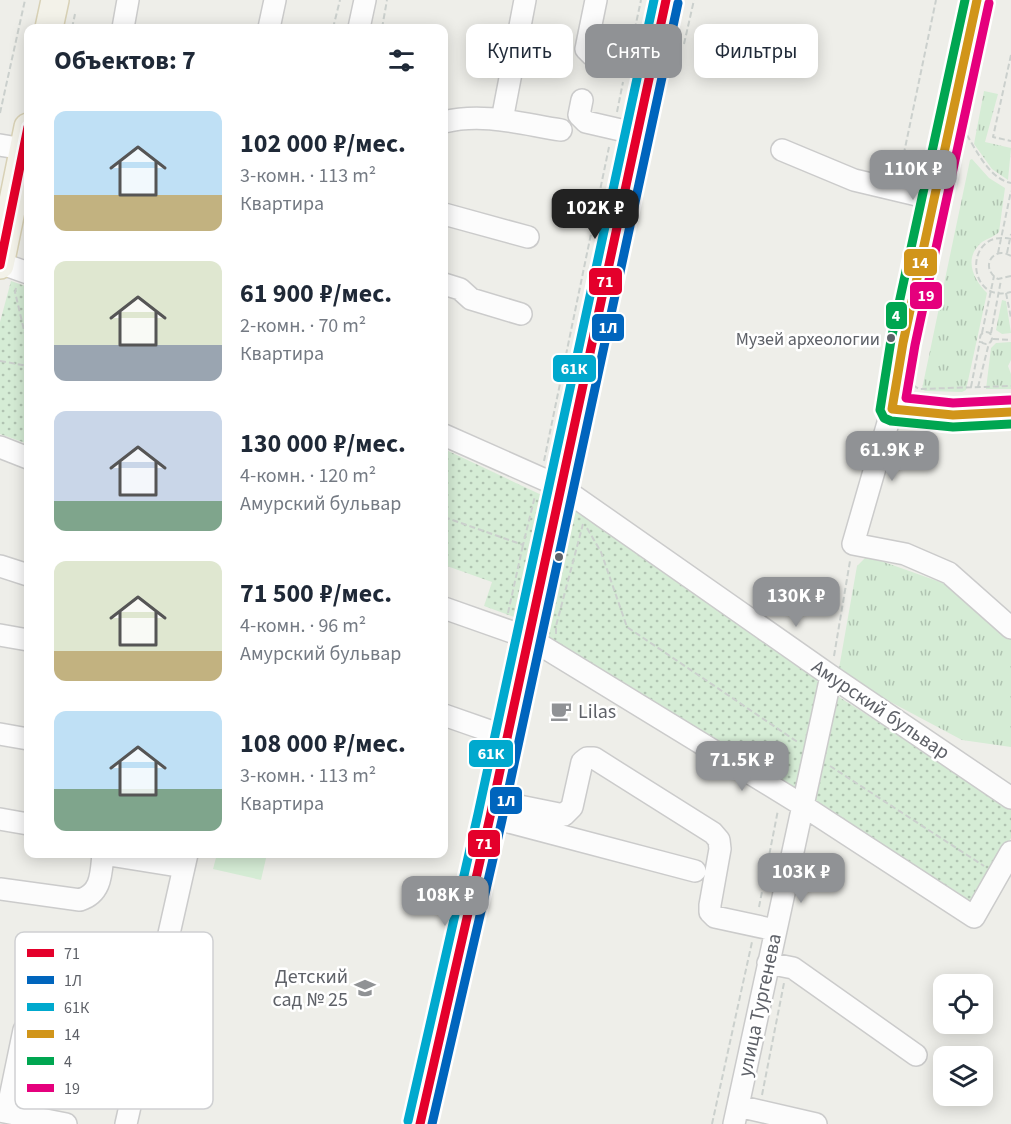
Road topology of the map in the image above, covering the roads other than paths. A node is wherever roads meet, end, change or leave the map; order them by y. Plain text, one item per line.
1 (55, 0) edge
2 (128, 0) edge
3 (275, 0) edge
4 (364, 0) edge
5 (525, 0) edge
6 (596, 0) edge
7 (666, 0) edge
8 (977, 0) edge
9 (50, 24) edge
10 (124, 24) edge
11 (270, 24) edge
12 (359, 24) edge
13 (591, 24) edge
14 (661, 24) edge
15 (649, 78) edge
16 (582, 100) dead end
17 (502, 120) junction
18 (448, 121) edge
19 (561, 130) dead end
20 (638, 134) junction
21 (18, 140) edge
22 (782, 150) dead end
23 (934, 199) junction
24 (448, 214) edge
25 (528, 237) dead end
26 (10, 267) edge
27 (448, 285) edge
28 (521, 314) dead end
29 (892, 409) junction
30 (1011, 412) edge
31 (448, 437) edge
32 (0, 447) edge
33 (24, 456) edge
34 (561, 488) junction
35 (0, 566) edge
36 (24, 574) edge
37 (448, 609) edge
38 (1011, 627) edge
39 (0, 635) edge
40 (24, 639) edge
41 (529, 639) junction
42 (831, 676) junction
43 (448, 716) edge
44 (0, 734) edge
45 (507, 737) junction
46 (24, 739) edge
47 (1011, 798) edge
48 (802, 805) junction
49 (492, 809) junction
50 (0, 819) edge
51 (24, 823) edge
52 (1011, 852) edge
53 (103, 858) edge
54 (158, 858) edge
55 (185, 860) edge
56 (694, 871) dead end
57 (1004, 878) edge
58 (0, 889) edge
59 (765, 928) junction
60 (169, 932) edge
61 (768, 963) junction
62 (916, 1054) dead end
63 (15, 1065) edge
64 (129, 1109) edge
65 (3, 1112) edge
66 (736, 1115) edge
67 (66, 1124) edge
68 (126, 1124) edge
69 (420, 1124) edge
70 (816, 1124) edge

1 - 9 main road
2 - 10 street
3 - 11 street
4 - 12 street
5 - 17 street
6 - 13 street
7 - 14 street
8 - 23 street
15 - 20 street
16 - 20 street
17 - 18 street
17 - 19 street
20 - 34 street
21 - 26 main road
22 - 23 street
23 - 29 street
24 - 25 street
27 - 28 street
29 - 30 street
29 - 38 street
31 - 34 street, Амурский бульвар
32 - 33 street
34 - 41 street
34 - 42 street, Амурский бульвар
35 - 36 street
37 - 41 street
39 - 40 street
41 - 45 street
41 - 48 street
42 - 47 street, Амурский бульвар
42 - 48 street, улица Тургенева
43 - 45 street
44 - 46 street
45 - 49 street
48 - 57 street
48 - 59 street, улица Тургенева
49 - 56 street
49 - 59 street
49 - 69 street
50 - 51 street
52 - 57 street
53 - 58 street
54 - 55 street
55 - 60 street
59 - 61 street, улица Тургенева
61 - 62 street
61 - 66 street, улица Тургенева
63 - 65 street
64 - 68 street
65 - 67 street
66 - 70 street

